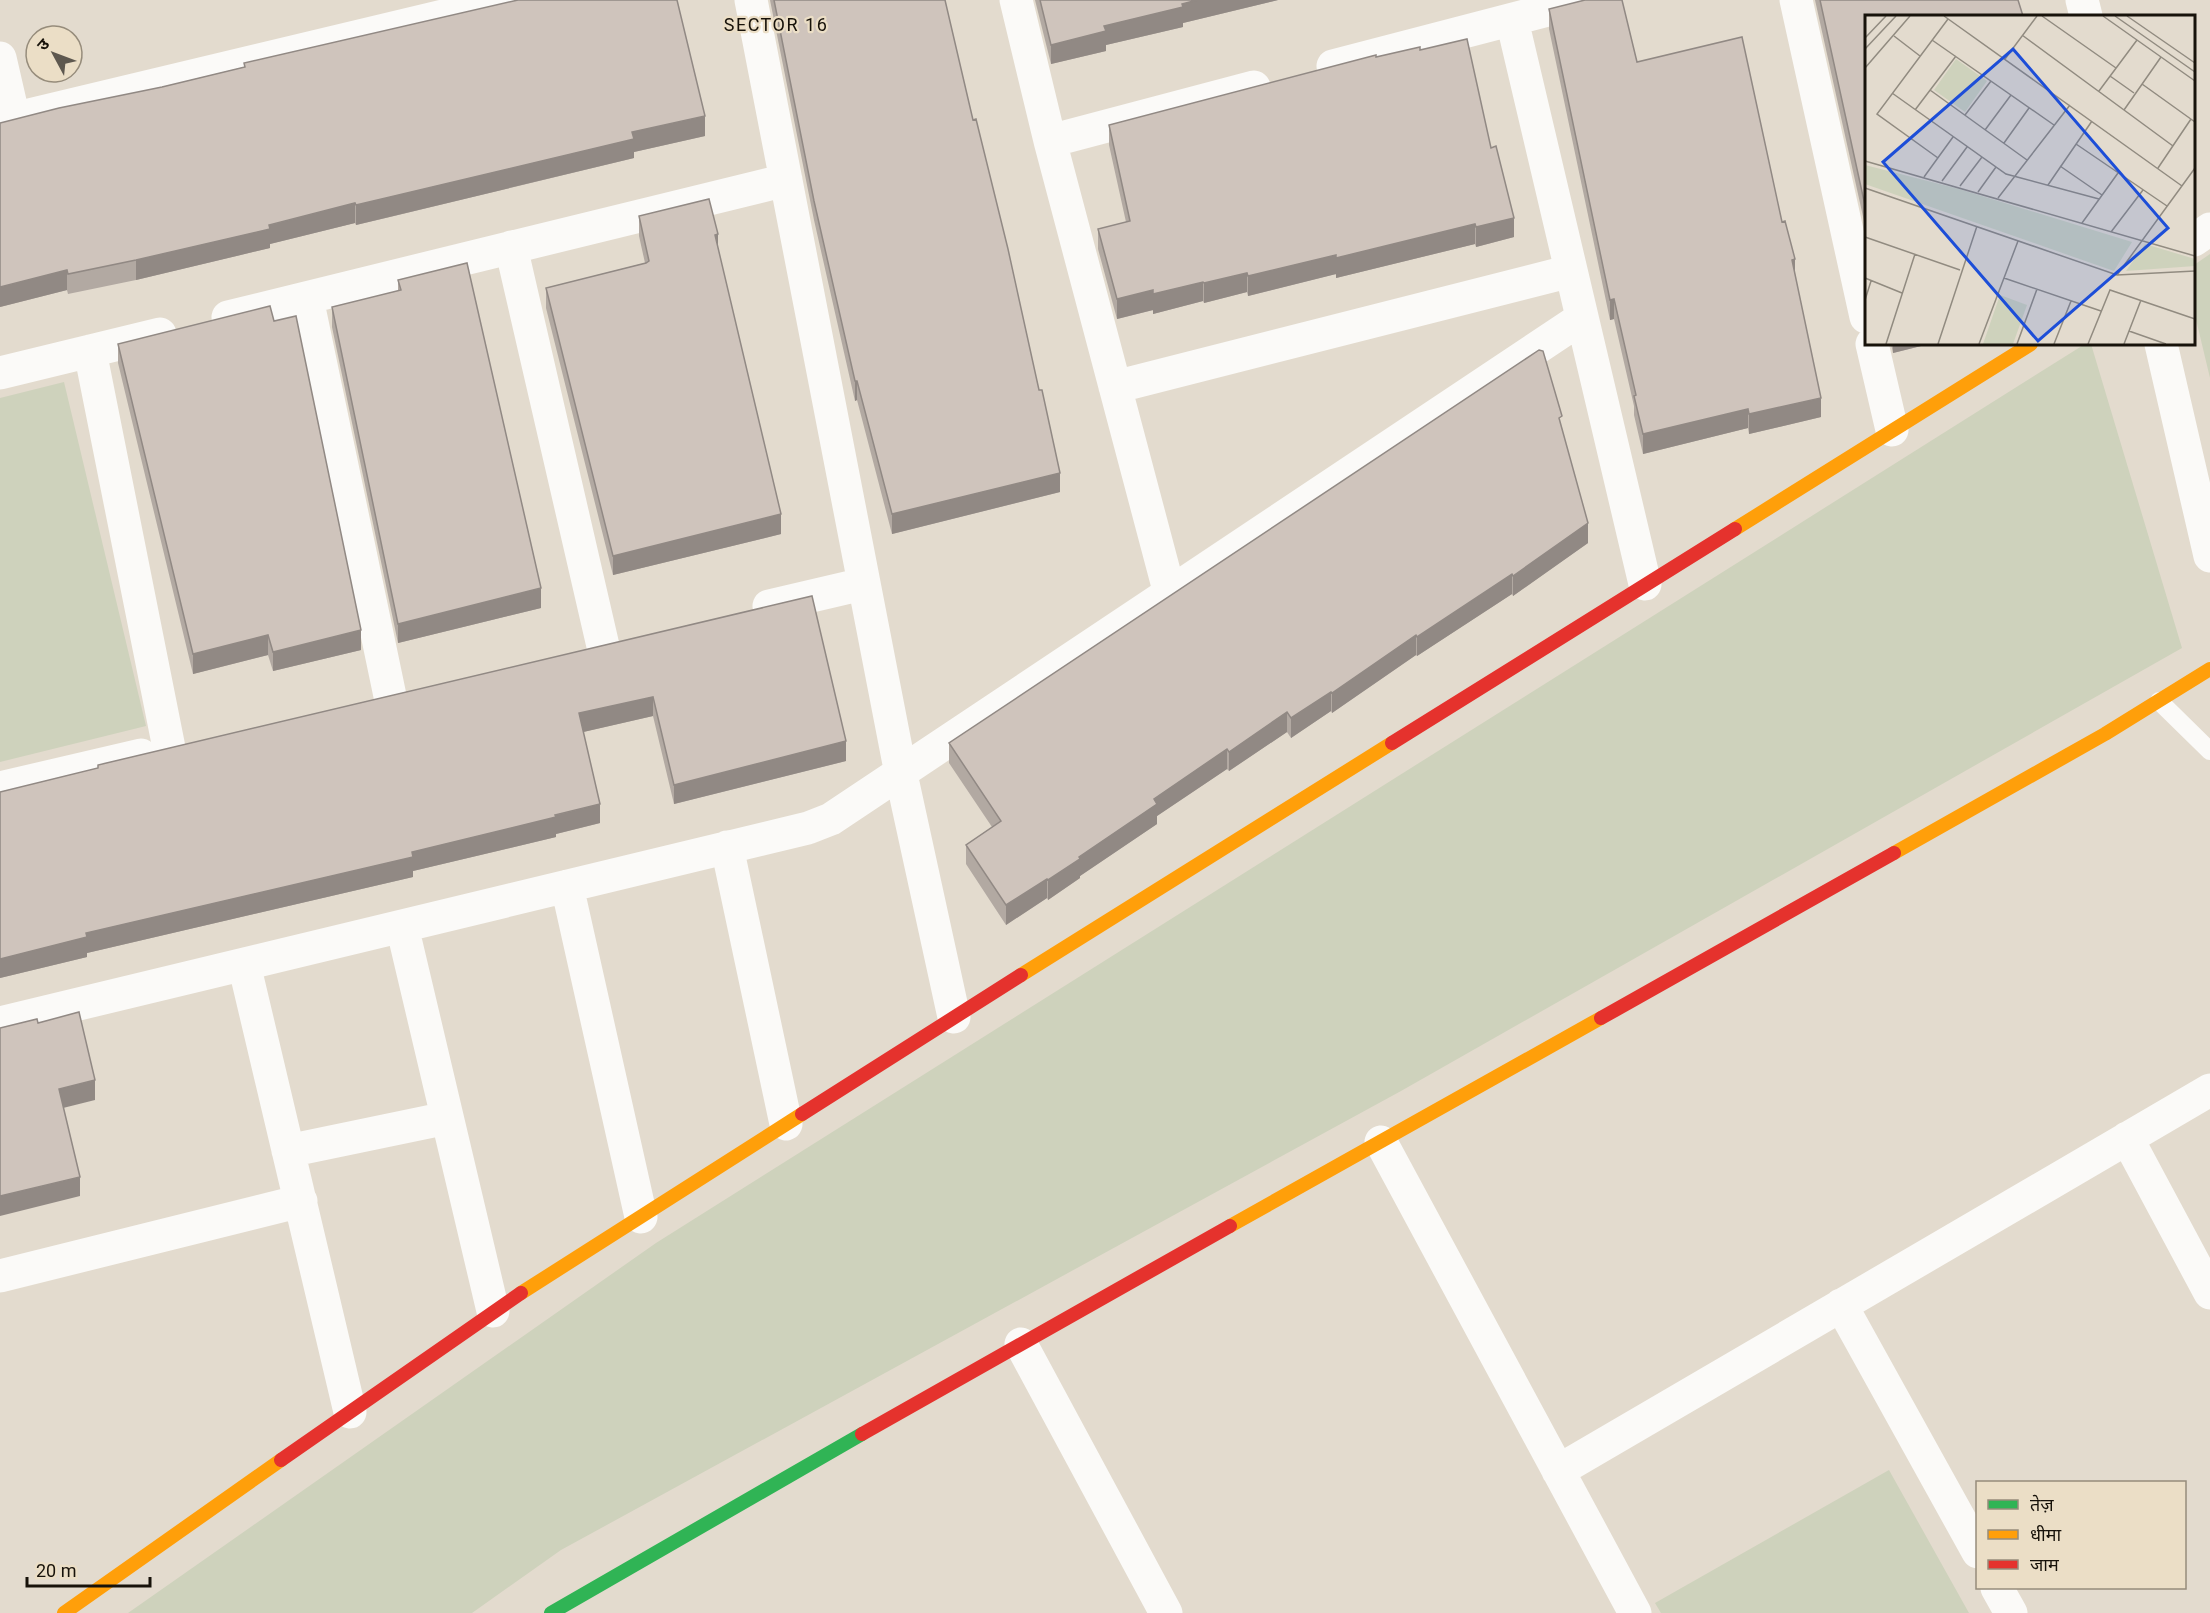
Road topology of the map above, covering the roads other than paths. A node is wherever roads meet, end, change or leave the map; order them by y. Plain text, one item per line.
1 (510, 0) edge
2 (751, 0) edge
3 (1016, 0) edge
4 (1586, 0) edge
5 (1796, 0) edge
6 (2082, 0) edge
7 (2086, 15) edge
8 (1512, 20) junction
9 (0, 58) edge
10 (7, 121) edge
11 (1050, 141) junction
12 (786, 180) junction
13 (2210, 229) edge
14 (2195, 239) edge
15 (511, 247) junction
16 (1571, 271) junction
17 (306, 298) junction
18 (1865, 312) edge
19 (1582, 318) junction
20 (1872, 345) edge
21 (2029, 345) edge
22 (2161, 345) edge
23 (90, 351) junction
24 (0, 373) edge
25 (1115, 387) junction
26 (1892, 430) junction
27 (2210, 556) edge
28 (863, 584) junction
29 (1645, 584) junction
30 (1170, 594) junction
31 (739, 613) edge
32 (637, 638) edge
33 (603, 646) junction
34 (569, 654) edge
35 (2210, 669) edge
36 (424, 688) edge
37 (2159, 701) junction
38 (2210, 751) edge
39 (901, 774) junction
40 (0, 788) edge
41 (727, 847) junction
42 (567, 886) junction
43 (402, 926) junction
44 (244, 964) junction
45 (954, 1017) junction
46 (0, 1023) edge
47 (2210, 1090) edge
48 (447, 1118) junction
49 (786, 1124) junction
50 (2127, 1138) junction
51 (1382, 1142) junction
52 (288, 1151) junction
53 (301, 1201) junction
54 (641, 1217) junction
55 (0, 1276) edge
56 (2210, 1293) edge
57 (1841, 1305) junction
58 (493, 1311) junction
59 (1021, 1344) junction
60 (350, 1412) junction
61 (1558, 1471) junction
62 (1976, 1550) edge
63 (1998, 1589) edge
64 (64, 1613) edge
65 (551, 1613) edge
66 (1166, 1613) edge
67 (1635, 1613) edge
68 (2011, 1613) edge

1 - 10 street
2 - 12 street
3 - 11 street
4 - 8 street
5 - 18 street
6 - 7 street
8 - 11 street
8 - 16 street
9 - 10 street
11 - 25 street
12 - 15 street
12 - 28 street
13 - 14 street
15 - 17 street
15 - 33 street
16 - 19 street
16 - 25 street
17 - 23 street
17 - 36 street
19 - 29 street
19 - 30 street
20 - 26 street
21 - 26 street
22 - 27 street
23 - 24 street
23 - 40 street
25 - 30 street
26 - 29 street
28 - 31 street
28 - 39 street
29 - 45 street
30 - 39 street
32 - 33 street
33 - 34 street
35 - 37 street
37 - 38 lane
37 - 51 street
39 - 41 street
39 - 45 street
41 - 42 street
41 - 49 street
42 - 43 street
42 - 54 street
43 - 44 street
43 - 48 street
44 - 46 street
44 - 52 street
45 - 49 street
47 - 50 street
48 - 52 street
48 - 58 street
49 - 54 street
50 - 56 street
50 - 57 street
51 - 59 street
51 - 61 street
52 - 53 street
53 - 55 street
53 - 60 street
54 - 58 street
57 - 61 street
57 - 62 street
58 - 60 street
59 - 65 street
59 - 66 street
60 - 64 street
61 - 67 street
63 - 68 street

